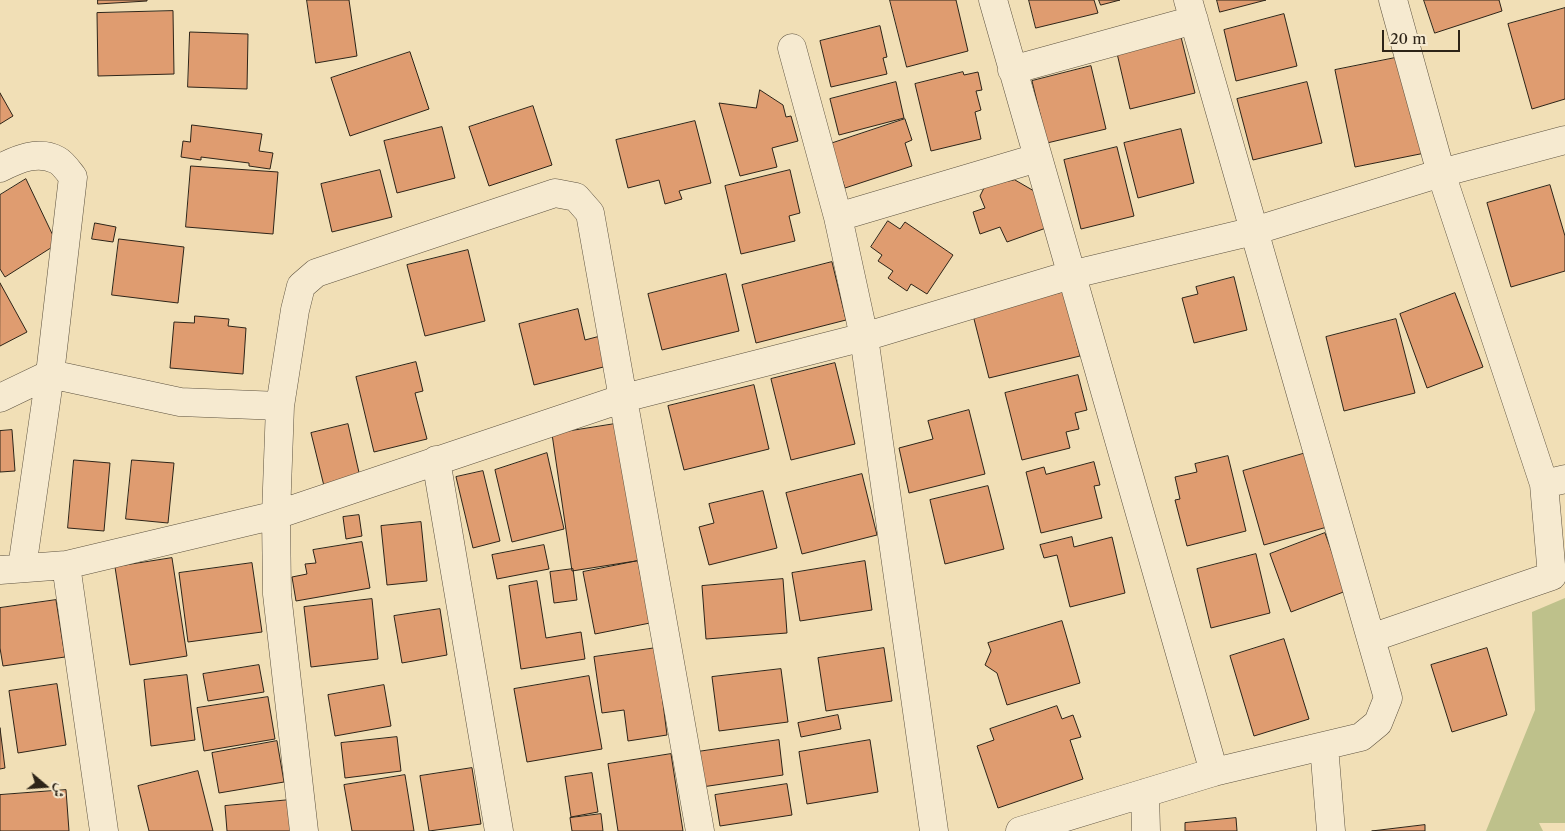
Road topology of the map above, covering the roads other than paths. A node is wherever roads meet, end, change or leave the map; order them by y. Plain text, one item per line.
1 (993, 0) edge
2 (1393, 0) edge
3 (1191, 10) edge
4 (792, 48) dead end
5 (1012, 70) junction
6 (1565, 140) edge
7 (1037, 158) junction
8 (0, 168) edge
9 (1441, 173) junction
10 (838, 217) junction
11 (1254, 231) junction
12 (1070, 275) junction
13 (864, 337) junction
14 (50, 374) junction
15 (0, 398) edge
16 (624, 398) junction
17 (280, 406) junction
18 (436, 460) junction
19 (1554, 481) edge
20 (276, 515) junction
21 (66, 564) junction
22 (11, 569) edge
23 (1371, 638) junction
24 (1324, 746) junction
25 (1214, 772) junction
26 (1145, 793) junction
27 (104, 831) edge
28 (304, 831) edge
29 (499, 831) edge
30 (700, 831) edge
31 (934, 831) edge
32 (1020, 831) edge
33 (1146, 831) edge
34 (1331, 831) edge

1 - 5 street
2 - 9 street
3 - 5 street
3 - 11 street
4 - 10 street
5 - 7 street
6 - 9 street
7 - 10 street
7 - 12 street
8 - 14 street
9 - 11 street
9 - 19 street
10 - 13 street
11 - 12 street
11 - 23 street
12 - 13 street
12 - 25 street
13 - 16 street
13 - 31 street
14 - 15 street
14 - 17 street
14 - 22 street
16 - 17 street
16 - 18 street
16 - 30 street
17 - 20 street
18 - 20 street
18 - 29 street
19 - 23 street
20 - 21 street
20 - 28 street
21 - 22 street
21 - 27 street
23 - 24 street
24 - 25 street
24 - 34 street
25 - 26 street
26 - 32 street
26 - 33 street

